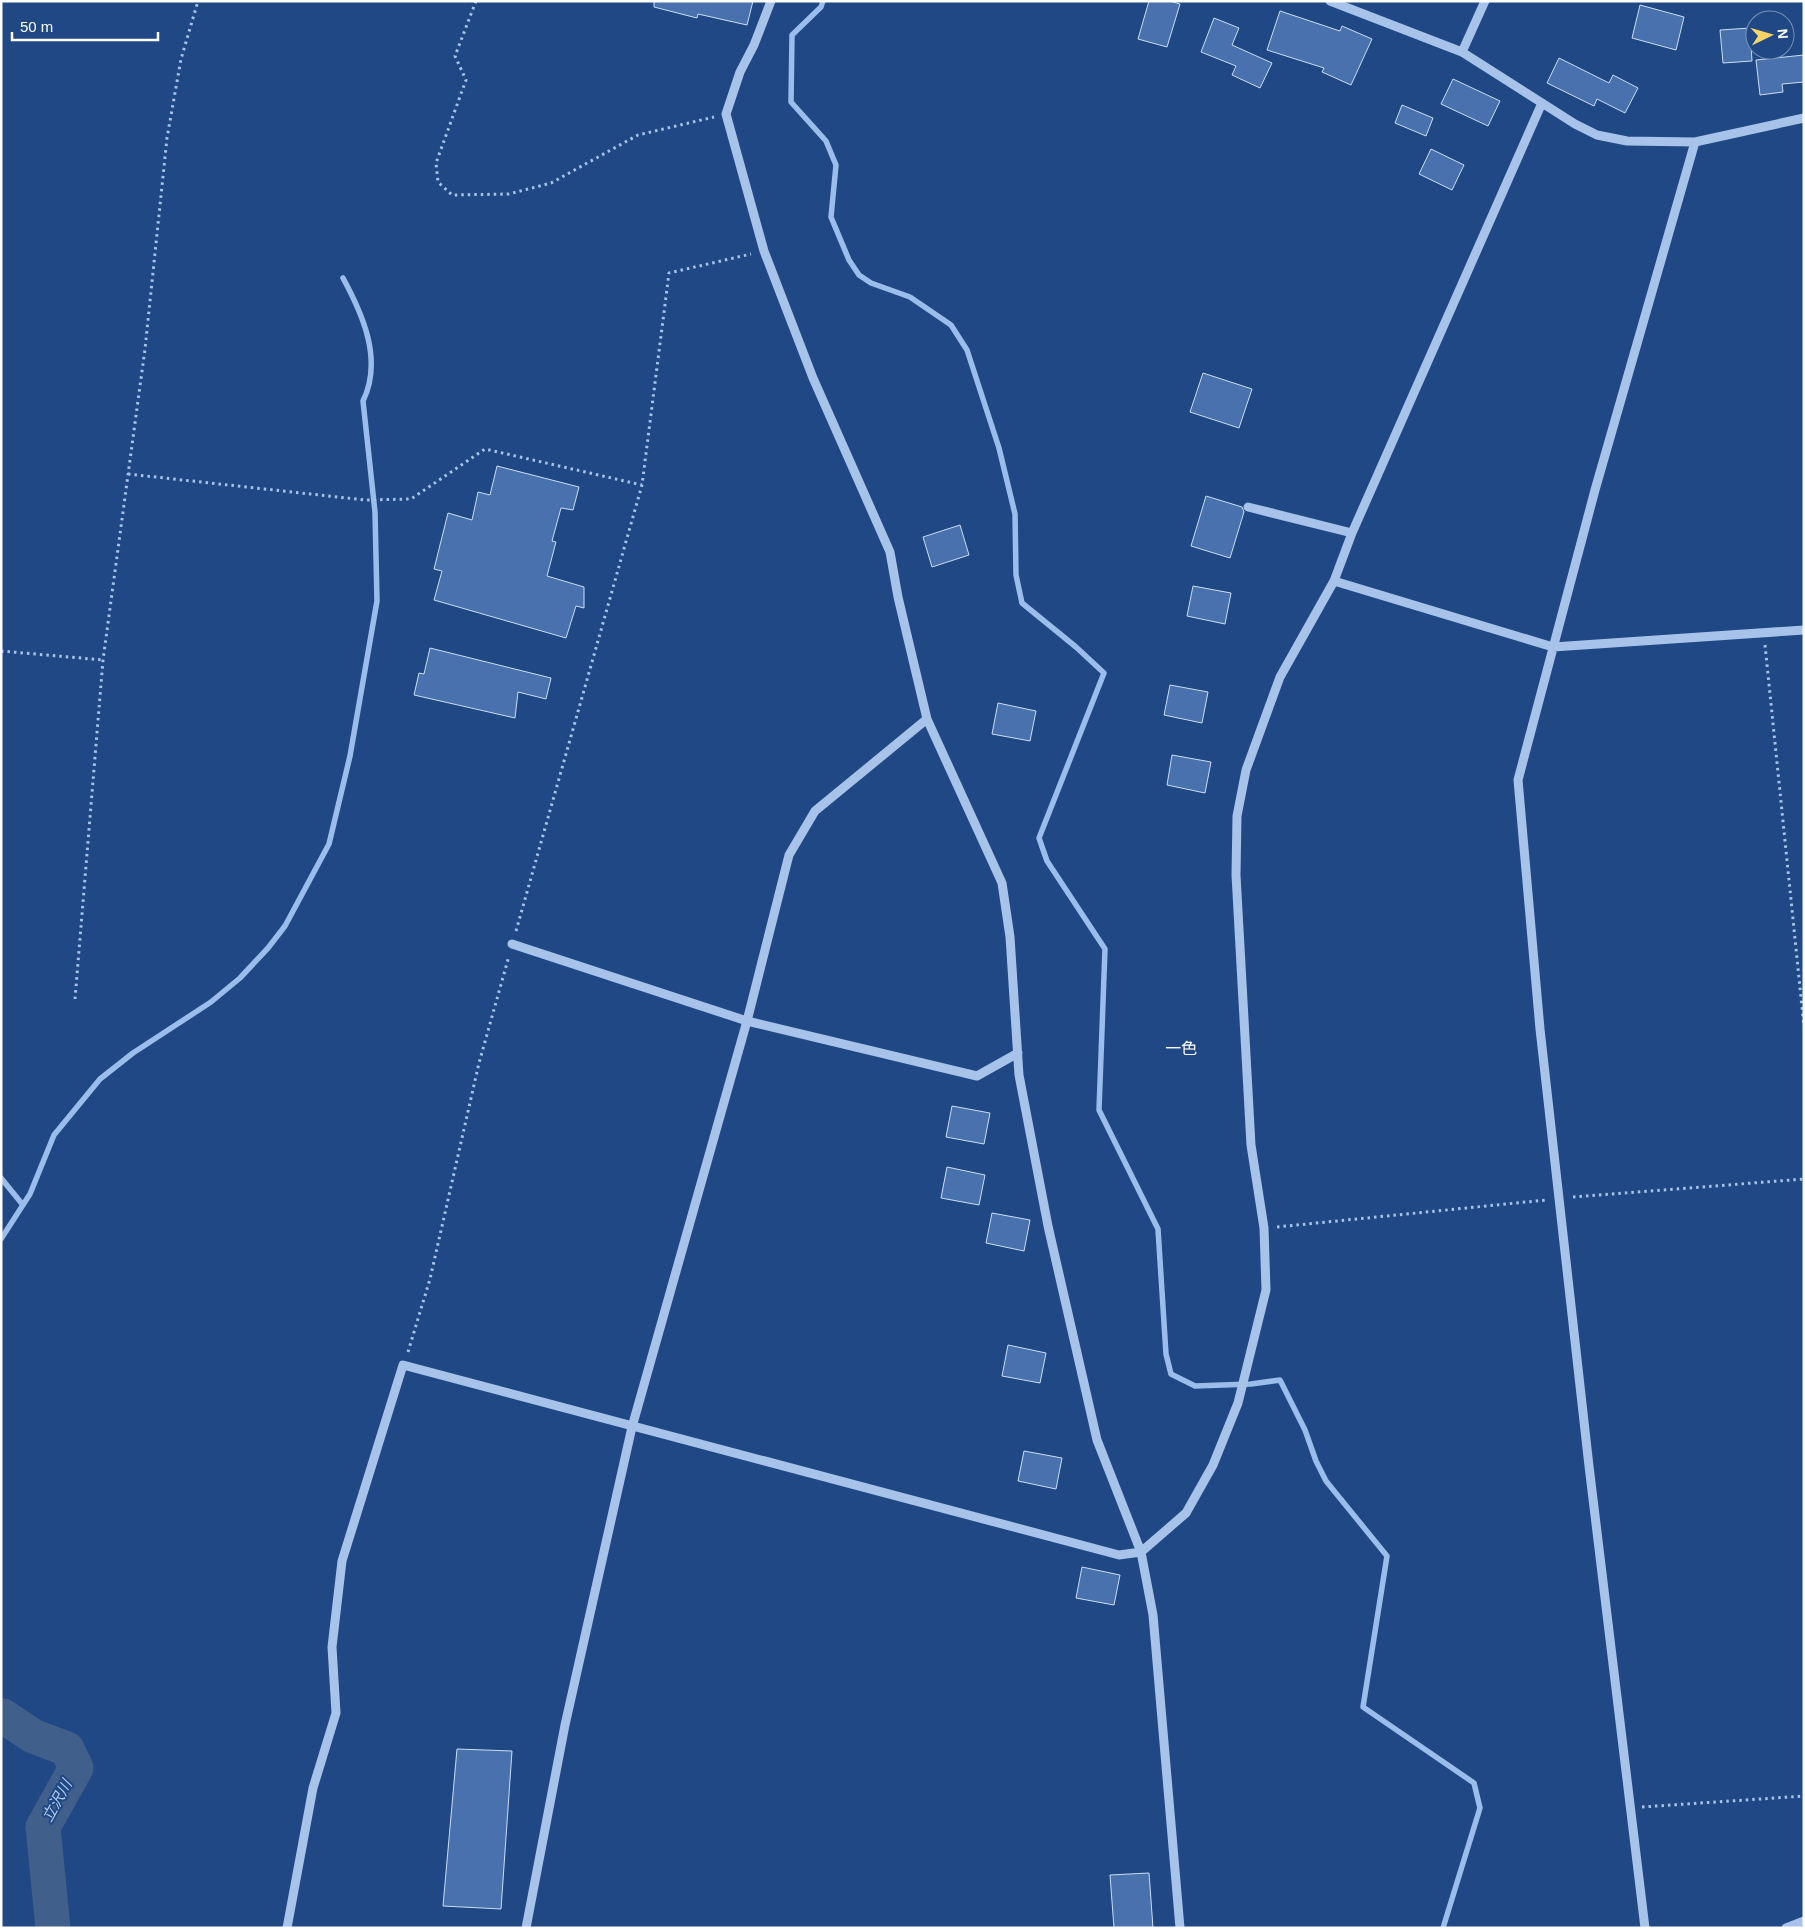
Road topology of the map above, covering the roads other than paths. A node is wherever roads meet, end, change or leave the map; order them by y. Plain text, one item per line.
1 (771, 1) edge
2 (1330, 1) edge
3 (1485, 1) edge
4 (1462, 52) junction
5 (1542, 103) junction
6 (1804, 118) edge
7 (1695, 142) junction
8 (1248, 507) dead end
9 (1352, 533) junction
10 (1334, 581) junction
11 (1804, 630) edge
12 (1553, 648) junction
13 (927, 718) junction
14 (512, 944) road end
15 (747, 1021) junction
16 (1018, 1053) junction
17 (632, 1427) junction
18 (1141, 1552) junction
19 (1804, 1921) edge
20 (287, 1928) edge
21 (526, 1928) edge
22 (1180, 1928) edge
23 (1646, 1928) edge
24 (1786, 1928) edge

1 - 13 street
2 - 4 street
3 - 4 street
4 - 5 street
5 - 7 street
5 - 9 street
6 - 7 street
7 - 12 street
8 - 9 street
9 - 10 street
10 - 12 street
10 - 18 street
11 - 12 street
12 - 23 street
13 - 15 street
13 - 16 street
14 - 15 street
15 - 16 street
15 - 17 street
16 - 18 street
17 - 18 street
17 - 20 street
17 - 21 street
18 - 22 street
19 - 24 street

